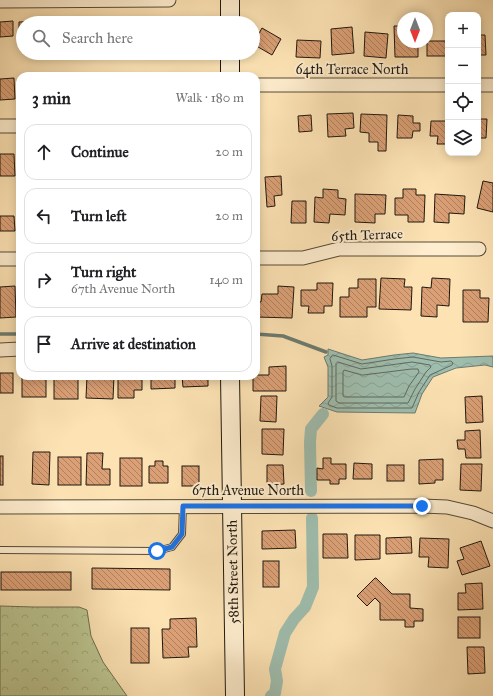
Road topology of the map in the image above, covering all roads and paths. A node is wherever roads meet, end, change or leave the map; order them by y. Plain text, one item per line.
1 (169, 0) edge
2 (230, 0) edge
3 (0, 1) edge
4 (230, 16) edge
5 (230, 60) edge
6 (230, 72) edge
7 (260, 85) edge
8 (445, 85) edge
9 (481, 85) edge
10 (493, 85) edge
11 (0, 126) edge
12 (16, 126) edge
13 (479, 249) dead end
14 (260, 258) edge
15 (0, 259) edge
16 (16, 259) edge
17 (0, 350) edge
18 (16, 350) edge
19 (230, 380) edge
20 (183, 506) junction
21 (232, 506) junction
22 (0, 507) edge
23 (493, 521) edge
24 (0, 550) edge
25 (235, 694) edge

1 - 3 street
2 - 4 street
5 - 6 street
7 - 8 street, 64th Terrace North
9 - 10 street
11 - 12 street
13 - 14 street, 65th Terrace
15 - 16 street
17 - 18 street
19 - 21 street, 58th Street North
20 - 21 street, 67th Avenue North
20 - 22 street, 67th Avenue North
20 - 24 lane
21 - 23 street, 67th Avenue North
21 - 25 street, 58th Street North

